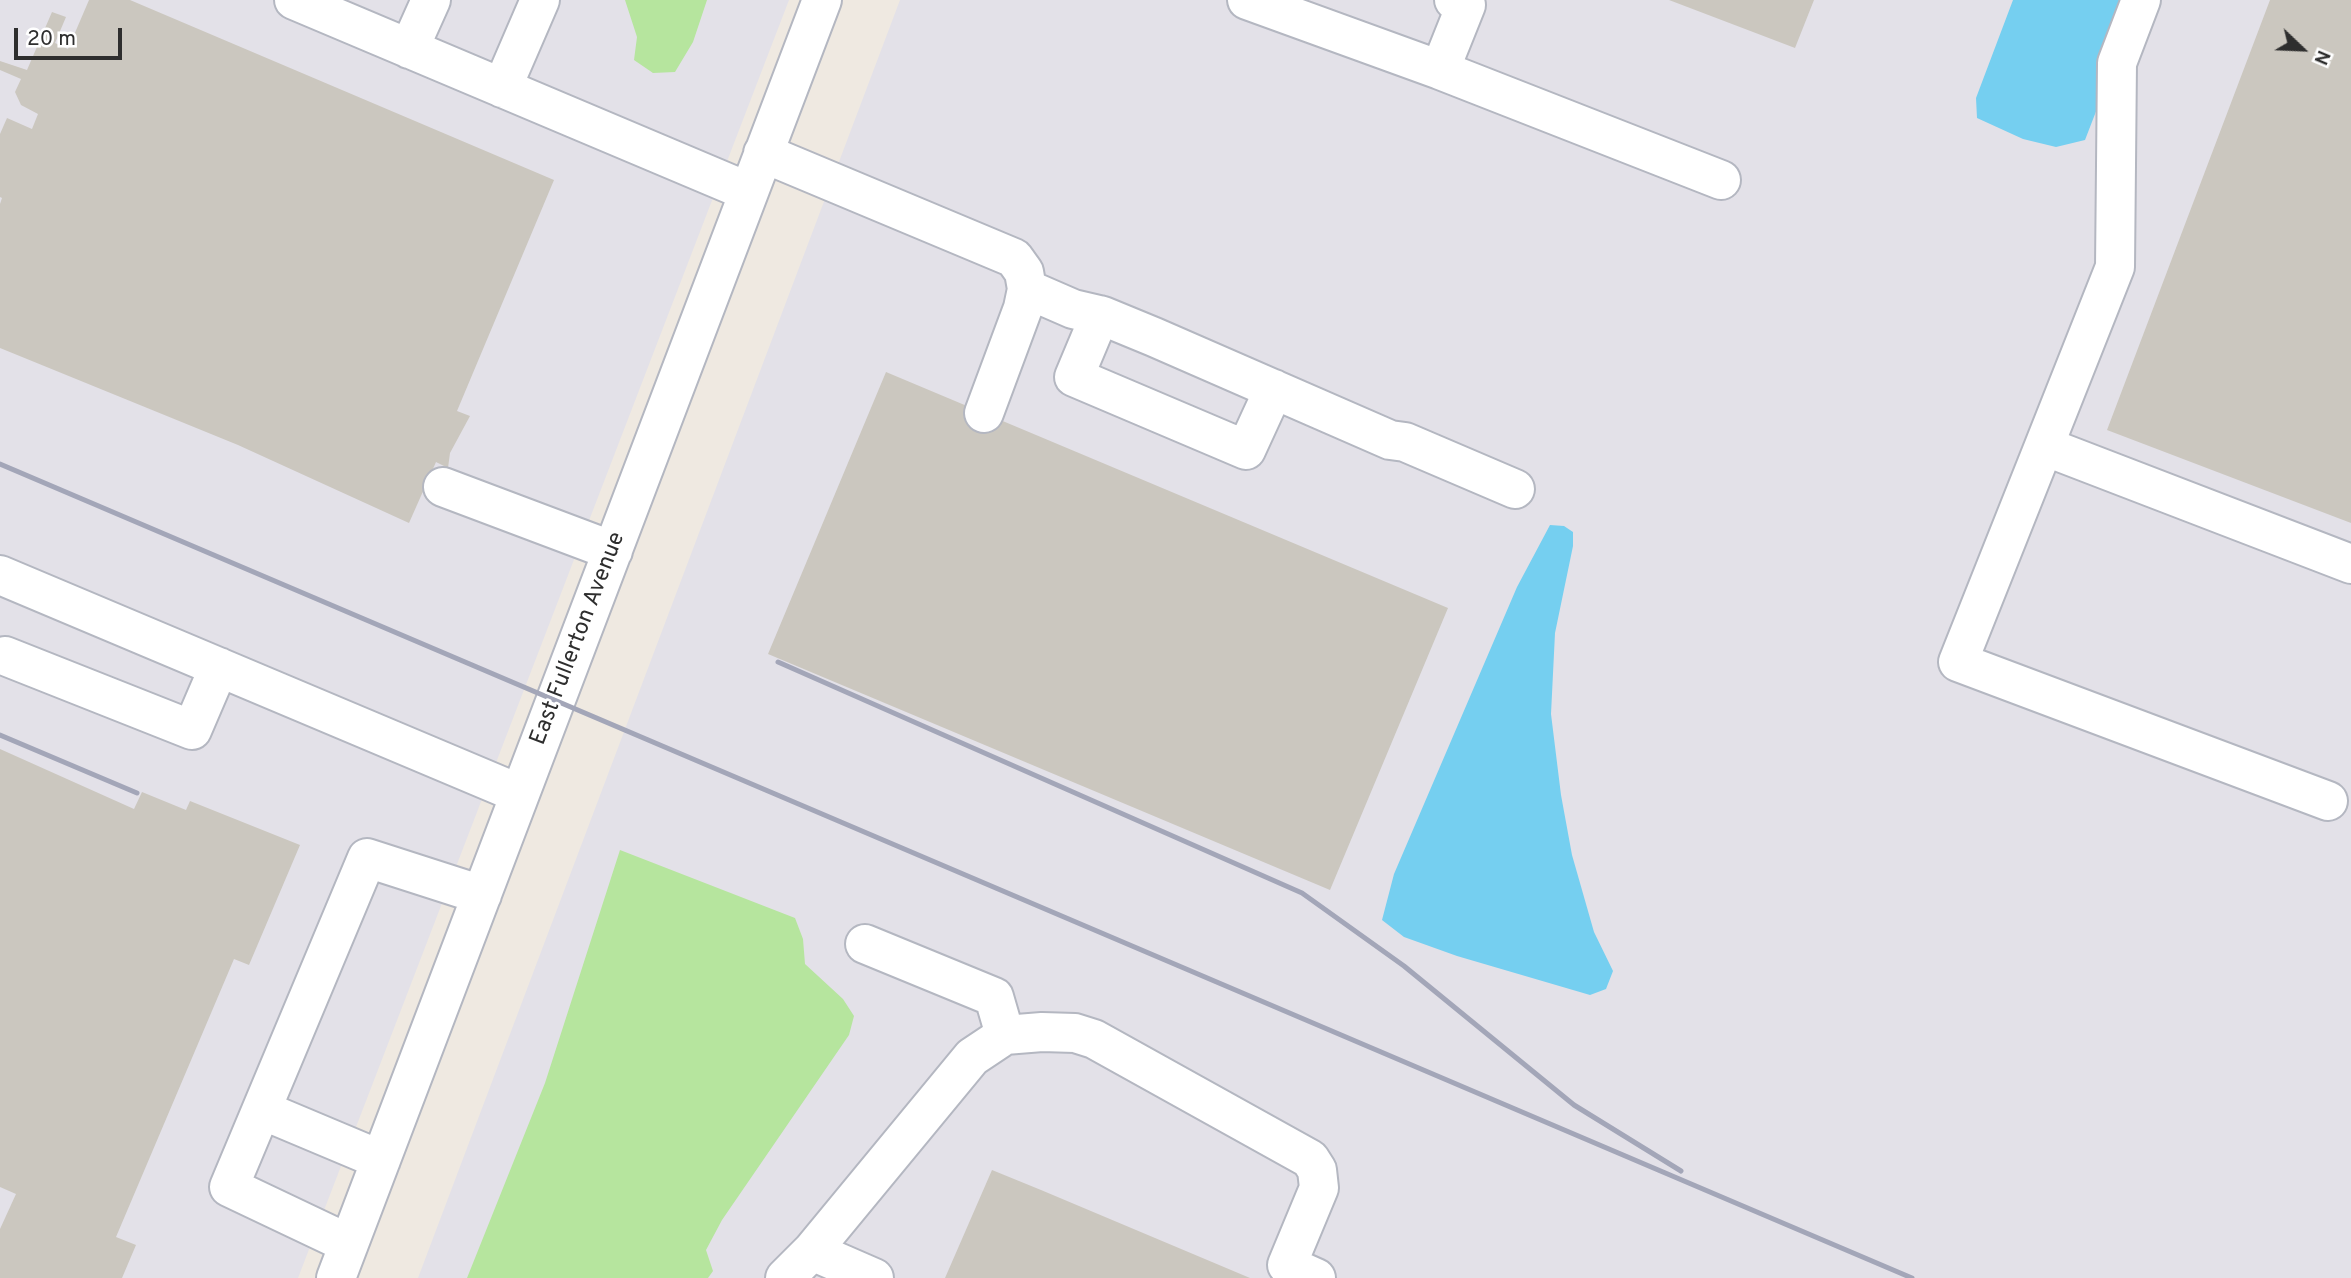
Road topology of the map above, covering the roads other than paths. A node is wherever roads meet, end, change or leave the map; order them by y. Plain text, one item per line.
1 (430, 0) edge
2 (540, 0) edge
3 (822, 0) edge
4 (1247, 0) edge
5 (1454, 0) edge
6 (2141, 0) edge
7 (311, 3) edge
8 (1308, 10) edge
9 (409, 49) junction
10 (1440, 70) junction
11 (502, 88) junction
12 (763, 153) junction
13 (1721, 180) dead end
14 (749, 192) junction
15 (1027, 289) junction
16 (1100, 315) junction
17 (1274, 389) junction
18 (984, 413) dead end
19 (2044, 446) junction
20 (443, 487) dead end
21 (1515, 489) dead end
22 (613, 551) junction
23 (2351, 564) edge
24 (0, 575) edge
25 (5, 656) dead end
26 (219, 667) junction
27 (520, 794) junction
28 (2328, 801) dead end
29 (482, 895) junction
30 (865, 944) dead end
31 (1005, 1035) junction
32 (262, 1110) junction
33 (381, 1160) junction
34 (812, 1251) junction
35 (343, 1261) edge
36 (786, 1278) edge
37 (874, 1278) edge
38 (1316, 1278) edge

1 - 9 street
2 - 11 street
3 - 12 street, East Fullerton Avenue
4 - 8 street
5 - 10 street
6 - 19 street
7 - 9 street
8 - 10 street
9 - 11 street
10 - 13 street
11 - 14 street
12 - 14 street, East Fullerton Avenue
12 - 15 street
14 - 22 street, East Fullerton Avenue
15 - 16 street
15 - 18 street
16 - 17 street
16 - 17 street
17 - 21 street
19 - 23 street
19 - 28 street
20 - 22 street
22 - 27 street, East Fullerton Avenue
24 - 26 street
25 - 26 street
26 - 27 street
27 - 29 street, East Fullerton Avenue
29 - 32 street
29 - 33 street, East Fullerton Avenue
30 - 31 street
31 - 34 street
31 - 38 street
32 - 33 street
32 - 35 street
33 - 35 street, East Fullerton Avenue
34 - 36 street
34 - 37 street

